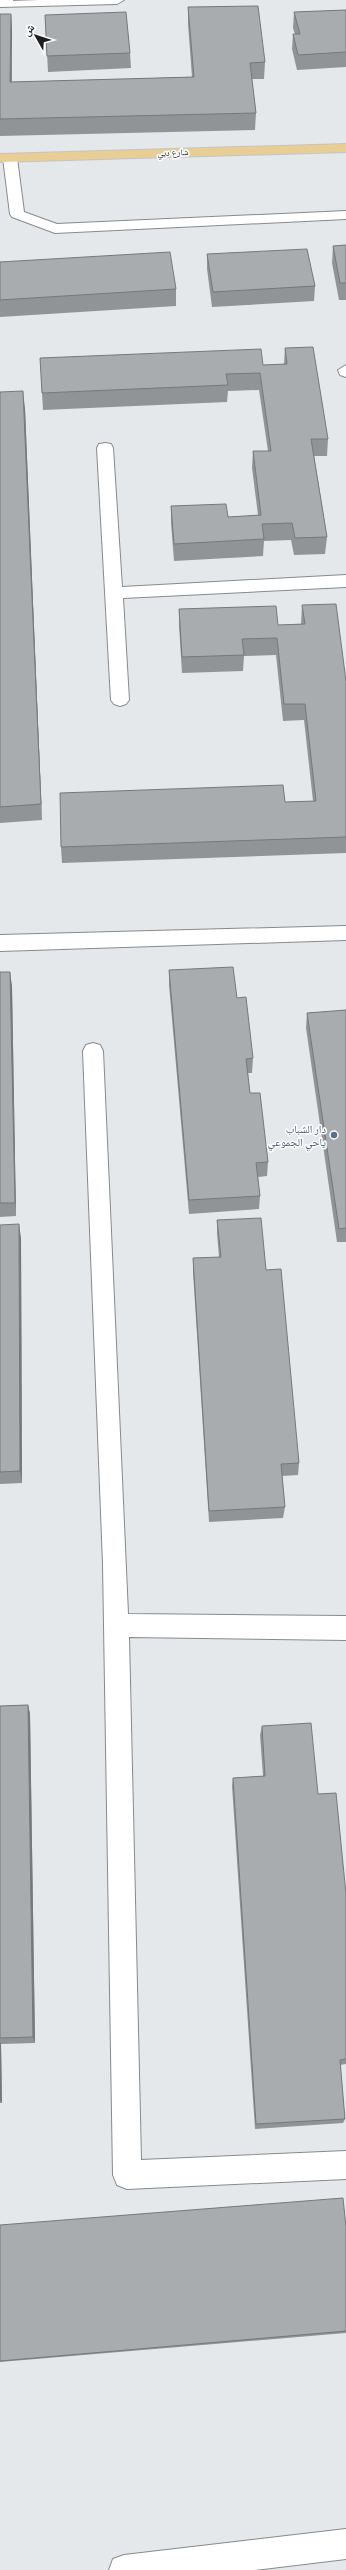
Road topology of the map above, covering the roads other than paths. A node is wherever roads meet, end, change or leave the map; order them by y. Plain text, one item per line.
1 (97, 0) edge
2 (117, 0) edge
3 (0, 3) edge
4 (346, 148) edge
5 (5, 158) edge
6 (346, 215) edge
7 (105, 448) dead end
8 (346, 581) edge
9 (114, 593) junction
10 (120, 700) dead end
11 (346, 933) edge
12 (0, 944) edge
13 (93, 1051) dead end
14 (116, 1625) junction
15 (346, 1628) edge
16 (346, 2165) edge
17 (346, 2544) edge
18 (124, 2570) edge

1 - 2 street
1 - 3 street
4 - 5 main road, شارع دبي
5 - 6 street
7 - 9 street
8 - 9 street
9 - 10 street
11 - 12 street
13 - 14 street
14 - 15 street
14 - 16 street
17 - 18 street

